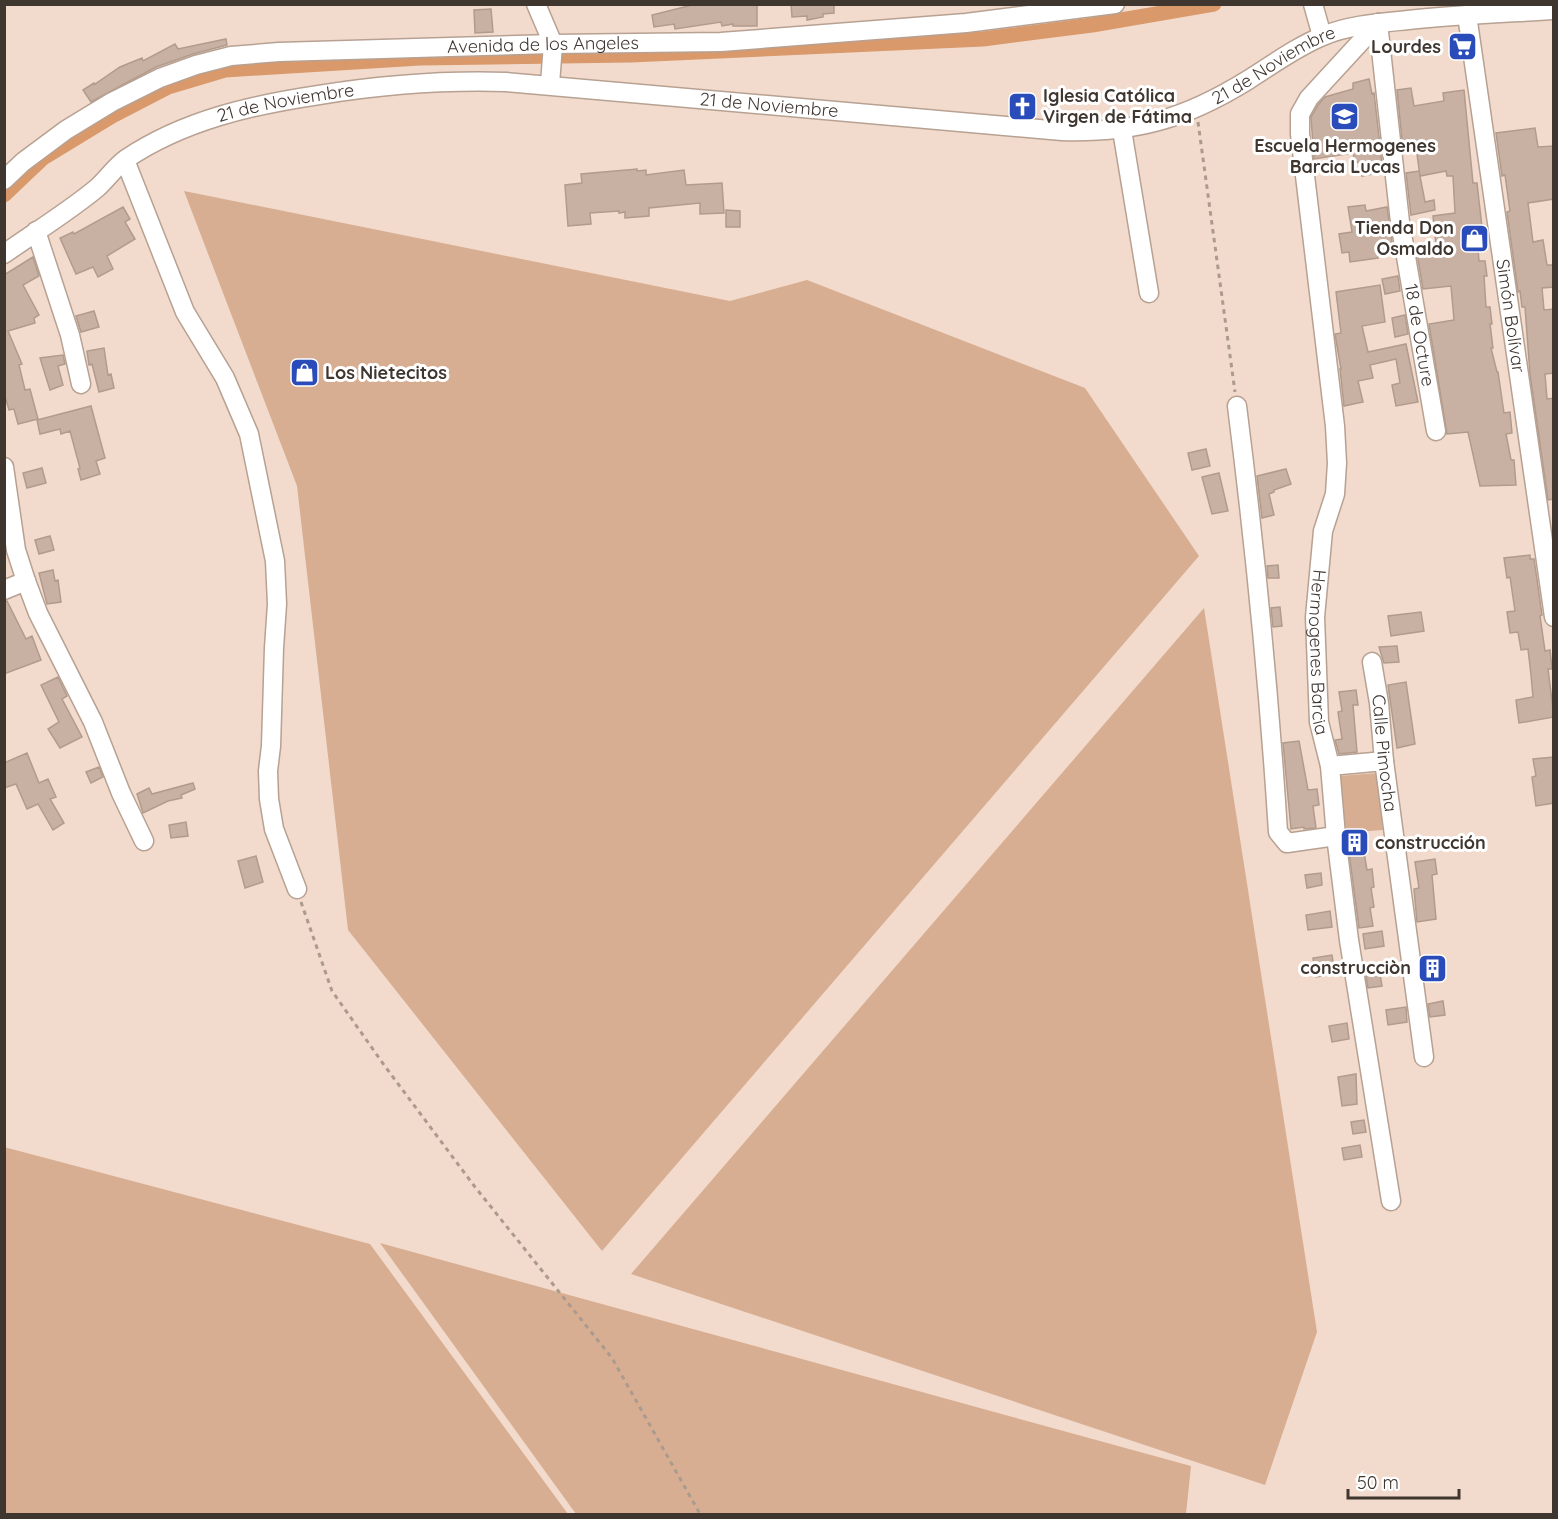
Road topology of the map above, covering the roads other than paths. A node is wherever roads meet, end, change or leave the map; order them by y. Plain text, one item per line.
1 (536, 4) edge
2 (1115, 4) edge
3 (1313, 4) edge
4 (1554, 10) edge
5 (1458, 12) edge
6 (1378, 23) junction
7 (1322, 36) junction
8 (552, 62) junction
9 (1122, 130) junction
10 (125, 160) junction
11 (4, 180) edge
12 (36, 231) junction
13 (4, 255) edge
14 (1149, 293) dead end
15 (81, 384) dead end
16 (1237, 406) road end
17 (1436, 431) dead end
18 (4, 467) edge
19 (1549, 548) edge
20 (26, 581) junction
21 (4, 590) edge
22 (1554, 617) edge
23 (1372, 662) dead end
24 (1384, 761) junction
25 (1330, 766) junction
26 (1336, 836) junction
27 (144, 841) dead end
28 (297, 889) road end
29 (1424, 1057) dead end
30 (1391, 1201) dead end

1 - 8 street
2 - 8 street, Avenida de los Angeles
3 - 7 street
4 - 5 street, 21 de Noviembre
5 - 6 street, 21 de Noviembre
5 - 19 street, Simón Bolívar
6 - 7 street, 21 de Noviembre
6 - 17 street, 18 de Octure
6 - 25 street, Hermogenes Barcia
7 - 9 street, 21 de Noviembre
8 - 9 street, 21 de Noviembre
8 - 10 street, 21 de Noviembre
8 - 11 street, Avenida de los Angeles
9 - 14 street
10 - 12 street, 21 de Noviembre
10 - 28 street
12 - 13 street, 21 de Noviembre
12 - 15 street
16 - 26 street
18 - 20 street
19 - 22 street, Simón Bolívar
20 - 21 street
20 - 27 street
23 - 24 street, Calle Pimocha
24 - 25 street
24 - 29 street, Calle Pimocha
25 - 26 street, Hermogenes Barcia
26 - 30 street, Hermogenes Barcia

